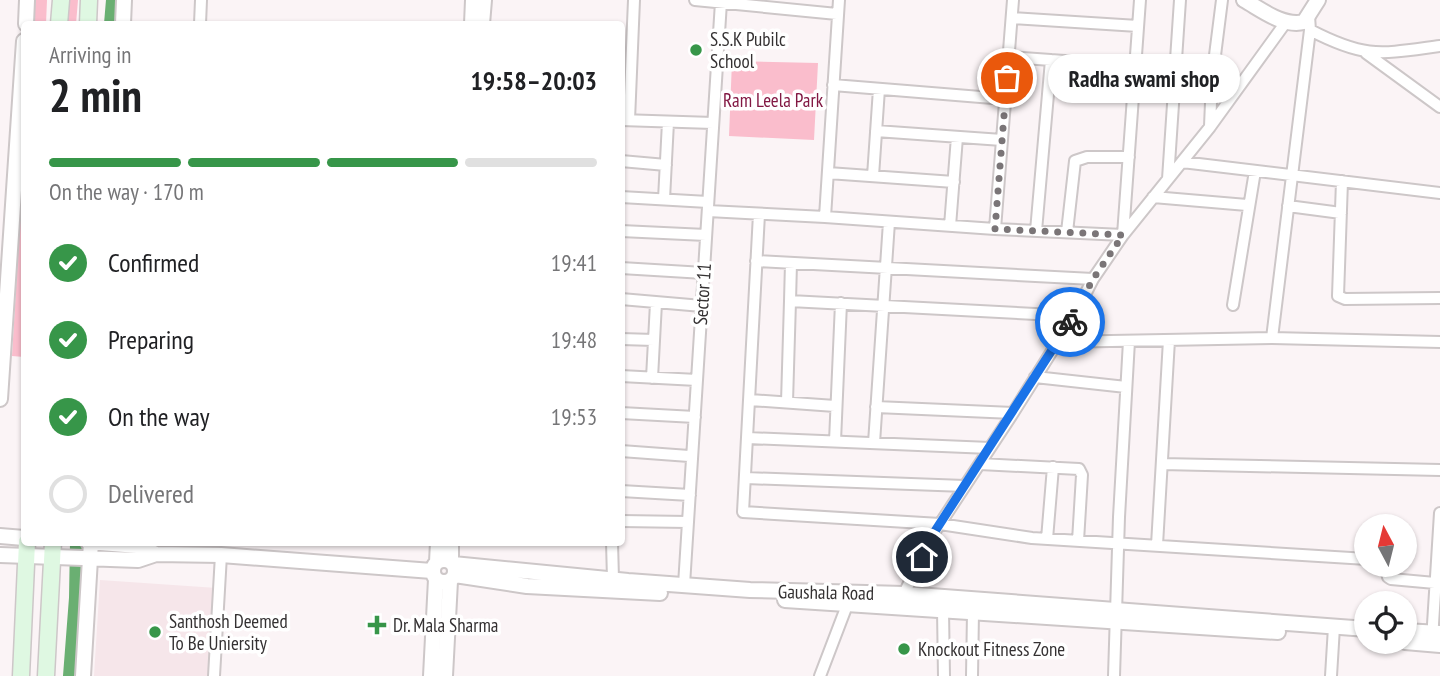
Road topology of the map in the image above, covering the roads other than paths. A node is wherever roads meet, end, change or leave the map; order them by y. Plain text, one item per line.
1 (27, 0) edge
2 (61, 0) edge
3 (89, 0) edge
4 (124, 0) edge
5 (201, 0) edge
6 (473, 0) edge
7 (484, 0) edge
8 (634, 0) edge
9 (697, 0) edge
10 (839, 0) edge
11 (1013, 0) edge
12 (1140, 0) edge
13 (1180, 0) edge
14 (1222, 0) edge
15 (1244, 0) edge
16 (1318, 0) edge
17 (721, 2) junction
18 (733, 2) edge
19 (766, 3) edge
20 (804, 5) edge
21 (837, 14) junction
22 (1012, 18) junction
23 (26, 21) edge
24 (59, 21) edge
25 (88, 21) edge
26 (123, 21) edge
27 (200, 21) edge
28 (472, 21) edge
29 (482, 21) edge
30 (1286, 22) junction
31 (1309, 23) junction
32 (1138, 26) junction
33 (627, 40) edge
34 (1440, 46) edge
35 (1366, 53) junction
36 (1009, 57) junction
37 (1051, 60) junction
38 (1135, 66) junction
39 (626, 83) edge
40 (833, 85) junction
41 (21, 86) edge
42 (879, 89) junction
43 (1005, 99) junction
44 (1440, 107) edge
45 (625, 120) edge
46 (668, 122) junction
47 (713, 123) junction
48 (1210, 127) junction
49 (876, 131) junction
50 (957, 137) junction
51 (1002, 140) junction
52 (1129, 157) junction
53 (625, 161) edge
54 (1182, 162) junction
55 (666, 165) junction
56 (1255, 171) junction
57 (828, 173) junction
58 (1291, 175) junction
59 (873, 176) junction
60 (1168, 178) junction
61 (1342, 181) junction
62 (954, 182) junction
63 (1440, 193) edge
64 (625, 197) edge
65 (1153, 197) junction
66 (664, 199) junction
67 (1247, 205) junction
68 (708, 206) junction
69 (1287, 206) junction
70 (1341, 213) junction
71 (759, 214) junction
72 (825, 217) junction
73 (889, 222) junction
74 (950, 226) junction
75 (995, 229) junction
76 (625, 231) edge
77 (1036, 231) junction
78 (1067, 232) junction
79 (706, 235) junction
80 (1123, 235) junction
81 (756, 261) junction
82 (791, 263) junction
83 (625, 268) edge
84 (886, 268) junction
85 (704, 273) junction
86 (1093, 279) junction
87 (1440, 298) edge
88 (625, 299) edge
89 (790, 301) junction
90 (656, 303) junction
91 (841, 303) junction
92 (885, 305) junction
93 (1233, 305) dead end
94 (702, 306) junction
95 (1073, 316) junction
96 (1272, 338) junction
97 (625, 339) edge
98 (1169, 340) junction
99 (654, 341) junction
100 (1129, 341) junction
101 (1057, 342) junction
102 (1440, 342) edge
103 (625, 376) edge
104 (652, 377) junction
105 (1035, 377) junction
106 (697, 380) junction
107 (1126, 387) junction
108 (0, 399) edge
109 (750, 400) junction
110 (788, 402) junction
111 (835, 406) junction
112 (876, 407) junction
113 (625, 413) edge
114 (1013, 413) junction
115 (695, 417) junction
116 (748, 438) junction
117 (835, 441) junction
118 (874, 443) junction
119 (990, 448) junction
120 (625, 451) edge
121 (689, 456) dead end
122 (980, 464) junction
123 (1162, 464) junction
124 (1053, 467) junction
125 (1440, 470) edge
126 (746, 478) junction
127 (965, 486) junction
128 (625, 491) edge
129 (690, 495) junction
130 (1440, 513) edge
131 (625, 521) edge
132 (688, 522) junction
133 (940, 524) junction
134 (0, 536) edge
135 (1047, 539) junction
136 (1078, 541) junction
137 (21, 543) edge
138 (1118, 543) junction
139 (1157, 545) junction
140 (23, 546) edge
141 (26, 546) edge
142 (31, 546) edge
143 (138, 546) edge
144 (440, 546) edge
145 (450, 546) edge
146 (612, 546) edge
147 (69, 554) edge
148 (156, 554) junction
149 (0, 555) edge
150 (221, 555) junction
151 (1354, 558) edge
152 (1438, 563) edge
153 (445, 571) junction
154 (1390, 578) edge
155 (613, 579) junction
156 (1436, 583) junction
157 (684, 585) junction
158 (850, 598) junction
159 (901, 600) junction
160 (943, 610) junction
161 (973, 612) junction
162 (1117, 617) junction
163 (1354, 630) edge
164 (1334, 631) junction
165 (1417, 634) edge
166 (1354, 636) edge
167 (1436, 639) edge
168 (1417, 641) edge
169 (21, 676) edge
170 (46, 676) edge
171 (83, 676) edge
172 (214, 676) edge
173 (430, 676) edge
174 (445, 676) edge
175 (820, 676) edge
176 (944, 676) edge
177 (972, 676) edge
178 (1114, 676) edge
179 (1331, 676) edge

1 - 23 street
2 - 24 main road
3 - 25 main road
4 - 26 street
5 - 27 street
6 - 28 street
7 - 29 street
8 - 33 street
9 - 17 street
10 - 21 street
11 - 22 street
12 - 32 street
13 - 60 street
14 - 48 street
15 - 30 street
16 - 31 street
17 - 18 street
17 - 47 street, Sector 11
18 - 19 street
19 - 20 street
20 - 21 street
21 - 40 street
22 - 32 street
22 - 36 street
30 - 31 street
30 - 48 street
31 - 35 street
31 - 58 street
32 - 38 street
33 - 39 street
34 - 35 street
35 - 44 street
36 - 37 street
36 - 43 street
37 - 38 street
37 - 77 street
38 - 52 street
39 - 45 street
40 - 42 street
40 - 57 street
41 - 108 street
42 - 43 street
42 - 49 street
43 - 51 street
45 - 46 street
46 - 47 street
46 - 55 street
47 - 68 street, Sector 11
48 - 54 street
49 - 50 street
49 - 59 street
50 - 51 street
50 - 62 street
51 - 75 street
52 - 78 street
52 - 80 street
53 - 55 street
54 - 56 street
54 - 60 street
55 - 66 street
56 - 58 street
56 - 67 street
57 - 59 street
57 - 72 street
58 - 61 street
58 - 69 street
59 - 62 street
60 - 65 street
61 - 63 street
61 - 70 street
62 - 74 street
64 - 66 street
65 - 67 street
65 - 80 street
66 - 68 street
67 - 93 street
68 - 71 street
68 - 79 street, Sector 11
69 - 70 street
69 - 96 street
70 - 87 street
71 - 72 street
71 - 81 street
72 - 73 street
73 - 74 street
73 - 84 street
74 - 75 street
75 - 77 street
76 - 79 street
77 - 78 street
78 - 80 street
79 - 85 street, Sector 11
80 - 86 street
81 - 82 street
81 - 109 street
82 - 84 street
82 - 89 street
83 - 85 street
84 - 86 street
84 - 92 street
85 - 94 street, Sector 11
86 - 95 street
88 - 90 street
89 - 91 street
89 - 110 street
90 - 94 street
90 - 99 street
91 - 92 street
91 - 111 street
92 - 95 street
92 - 112 street
94 - 106 street, Sector 11
95 - 101 street
96 - 98 street
96 - 102 street
97 - 99 street
98 - 100 street
98 - 123 street
99 - 104 street
100 - 101 street
100 - 107 street
101 - 105 street
103 - 104 street
104 - 106 street
105 - 107 street
105 - 114 street
106 - 115 street, Sector 11
107 - 138 street
109 - 110 street
109 - 116 street
110 - 111 street
111 - 117 street
112 - 114 street
112 - 118 street
113 - 115 street
114 - 119 street
115 - 129 street, Sector 11
116 - 117 street
116 - 126 street
117 - 118 street
118 - 119 street
119 - 122 street
120 - 121 street
122 - 124 street
122 - 127 street
123 - 125 street
123 - 139 street
124 - 135 street
124 - 136 street
126 - 127 street
126 - 133 street
127 - 133 street
128 - 129 street
129 - 132 street, Sector 11
130 - 152 street
131 - 132 street
132 - 157 street, Sector 11
133 - 135 street
133 - 159 street
134 - 137 street
135 - 136 street
136 - 138 street
138 - 139 street
138 - 162 street
139 - 151 street
140 - 149 street
141 - 169 main road
142 - 147 street
143 - 148 street
144 - 153 street
145 - 153 street
146 - 155 street
147 - 148 street
147 - 170 main road
147 - 171 street
148 - 150 street
150 - 153 street
150 - 172 street
152 - 156 street
153 - 155 street, Gaushala Road
153 - 158 street, Gaushala Road
153 - 173 street
153 - 174 street
154 - 156 street
155 - 157 street, Gaushala Road
156 - 167 street
157 - 158 street, Gaushala Road
158 - 159 street, Gaushala Road
158 - 175 street
159 - 160 street, Gaushala Road
159 - 162 street, Gaushala Road
160 - 161 street, Gaushala Road
160 - 176 street
161 - 162 street, Gaushala Road
161 - 177 street
162 - 164 street, Gaushala Road
162 - 178 street
163 - 164 street, Gaushala Road
164 - 166 street, Gaushala Road
164 - 179 street
165 - 167 street
167 - 168 street

